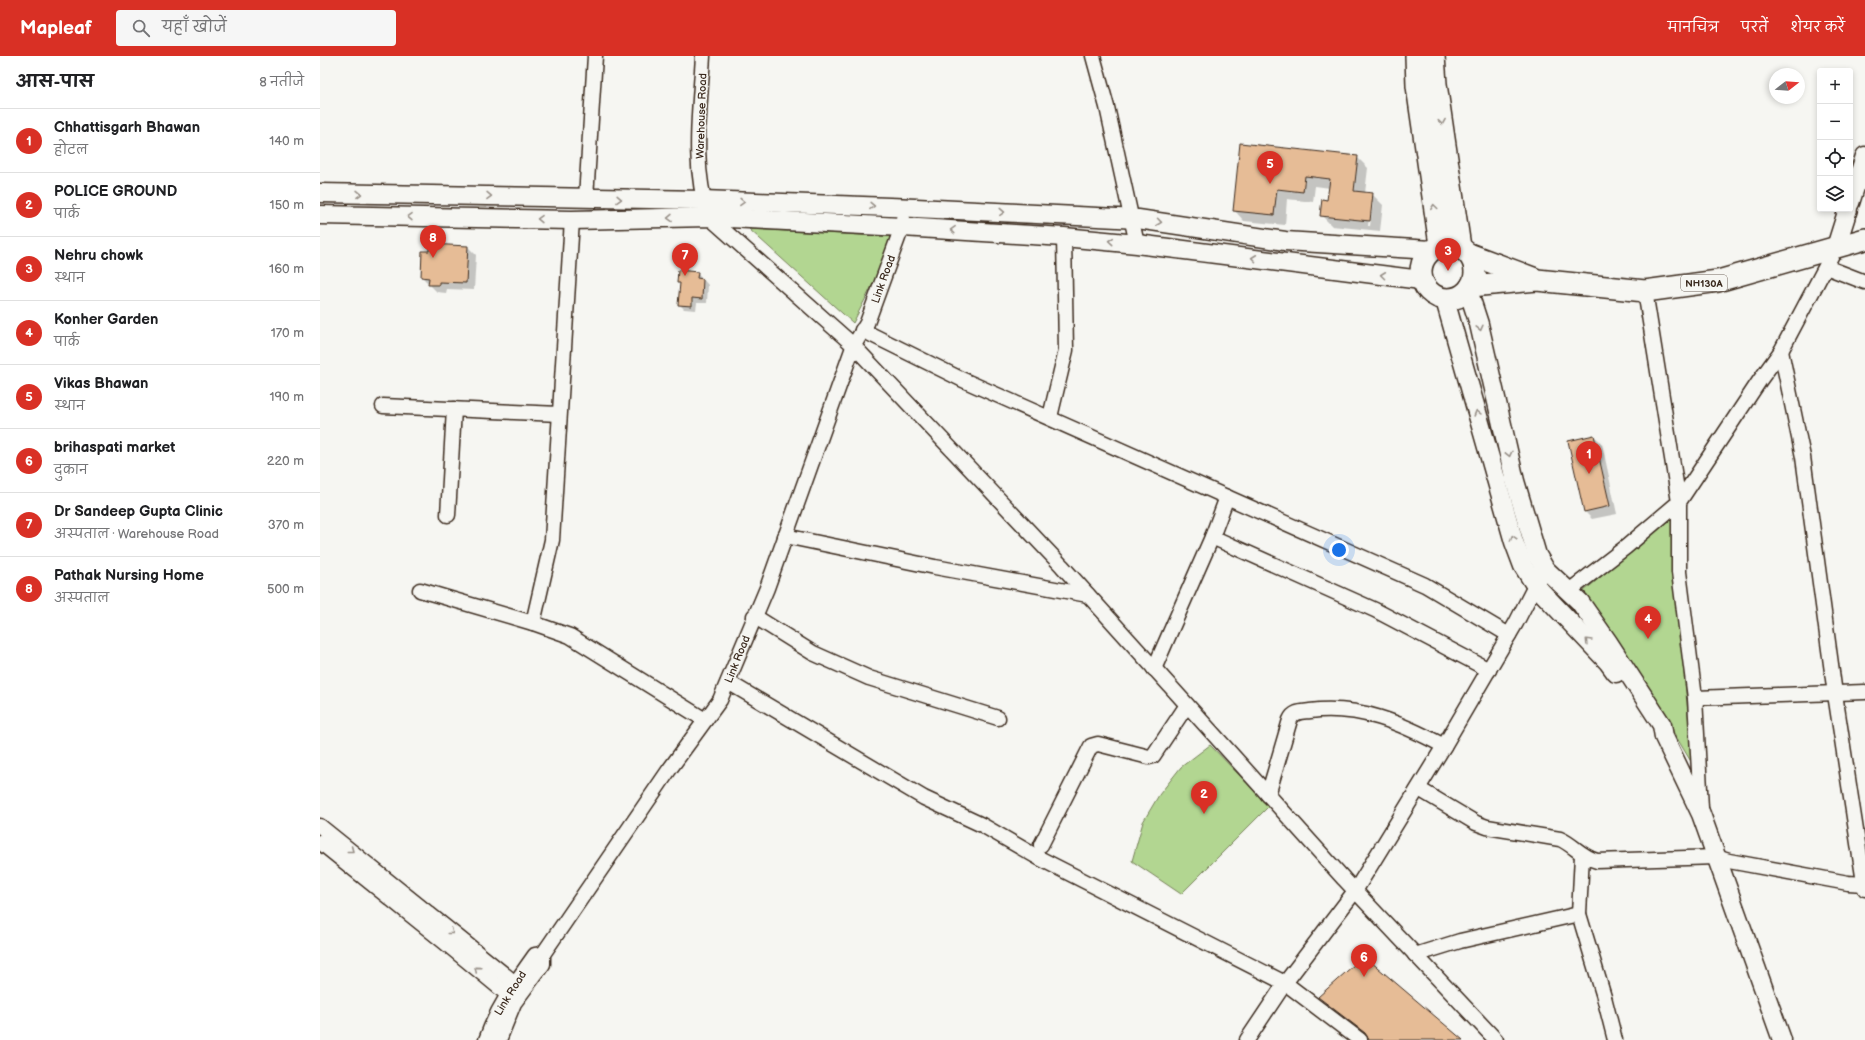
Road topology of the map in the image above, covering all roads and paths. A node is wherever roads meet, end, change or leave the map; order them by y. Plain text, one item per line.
1 (595, 56) edge
2 (703, 56) edge
3 (1093, 56) edge
4 (1416, 56) edge
5 (1434, 56) edge
6 (1865, 156) edge
7 (320, 193) edge
8 (1853, 194) edge
9 (586, 198) junction
10 (703, 200) junction
11 (900, 207) junction
12 (1847, 212) edge
13 (320, 215) edge
14 (709, 218) junction
15 (1133, 219) junction
16 (572, 220) junction
17 (897, 227) junction
18 (1064, 237) junction
19 (1865, 239) edge
20 (1137, 244) junction
21 (1836, 247) junction
22 (1435, 248) junction
23 (1465, 251) junction
24 (1826, 267) junction
25 (1421, 280) junction
26 (1537, 280) junction
27 (1865, 282) edge
28 (1470, 288) junction
29 (1645, 291) junction
30 (1445, 300) junction
31 (862, 330) junction
32 (853, 347) junction
33 (1781, 351) junction
34 (383, 406) dead end
35 (454, 409) junction
36 (559, 414) junction
37 (1050, 418) junction
38 (1227, 497) junction
39 (1679, 502) junction
40 (448, 515) dead end
41 (785, 536) junction
42 (1212, 537) junction
43 (1545, 569) junction
44 (1534, 586) junction
45 (420, 590) dead end
46 (1569, 591) junction
47 (1088, 595) junction
48 (754, 616) junction
49 (533, 622) junction
50 (1509, 635) junction
51 (1154, 669) junction
52 (1489, 670) junction
53 (728, 682) junction
54 (1865, 692) edge
55 (1835, 694) junction
56 (1694, 698) junction
57 (1187, 705) junction
58 (998, 718) dead end
59 (705, 720) junction
60 (1664, 737) junction
61 (1444, 746) junction
62 (1418, 789) junction
63 (1268, 795) junction
64 (1701, 814) junction
65 (320, 826) edge
66 (320, 842) edge
67 (1041, 845) dead end
68 (1582, 855) junction
69 (1716, 857) junction
70 (1865, 886) edge
71 (1355, 891) junction
72 (1579, 914) junction
73 (543, 954) junction
74 (1415, 955) junction
75 (1285, 983) junction
76 (511, 989) junction
77 (486, 1040) edge
78 (499, 1040) edge
79 (1247, 1040) edge
80 (1360, 1040) edge
81 (1496, 1040) edge
82 (1615, 1040) edge
83 (1782, 1040) edge

1 - 9 street
2 - 10 street, Warehouse Road
3 - 15 street
22 -> 4 highway
5 -> 23 highway
6 - 8 main road
7 -> 9 main road
9 -> 10 main road
10 -> 11 main road
10 - 14 street, Warehouse Road
11 -> 15 main road
11 - 17 street, Link Road
12 - 21 main road
16 -> 13 main road
14 -> 16 main road
14 - 17 main road
14 - 32 street
15 - 20 street
15 -> 22 main road
16 - 36 street
18 -> 17 main road
17 - 31 street, Link Road
20 -> 18 main road
18 - 37 street
19 - 21 highway, NH130A
25 -> 20 main road
21 - 24 street
21 - 29 highway, NH130A
22 - 23 highway, NH130A
22 - 25 highway
23 - 26 highway, NH130A
23 - 28 highway
24 - 27 street
24 - 33 street
25 - 30 highway
26 - 28 highway, NH130A
26 - 29 highway, NH130A
28 - 30 highway, NH130A
28 -> 43 main road
29 - 39 street
44 -> 30 main road
31 - 32 street, Link Road
31 - 37 street
32 - 41 street, Link Road
32 - 47 street
33 - 39 street
33 - 55 street
34 - 35 street
35 - 36 street
35 - 40 street
36 - 49 street
37 - 38 street
38 - 42 street
38 - 50 street
39 - 46 street
39 - 56 street
41 - 47 street
41 - 48 street, Link Road
42 - 51 street
42 - 52 street
43 - 44 street
43 - 46 main road
44 - 50 street
60 -> 44 main road
45 - 49 street
46 - 60 main road
47 - 51 street
48 - 53 street, Link Road
48 - 58 street
49 - 59 street
50 - 52 street
51 - 57 street
52 - 61 street
53 - 59 street, Link Road
53 - 75 street
54 - 55 street
55 - 56 street
55 - 70 street
56 - 64 street
57 - 63 street
57 - 67 street
59 - 73 street, Link Road
60 - 64 main road
61 - 62 street
61 - 63 street
62 - 68 street
62 - 71 street
63 - 71 street
64 - 69 main road
65 -> 76 street
76 -> 66 street
68 - 69 street
68 - 72 street
69 - 70 street
69 - 83 main road
71 - 74 street
71 - 75 street
72 - 74 street
72 - 82 street
73 - 76 street, Link Road
73 - 78 street, Link Road
74 - 81 street
75 - 79 street
75 - 80 street
76 - 77 street, Link Road

